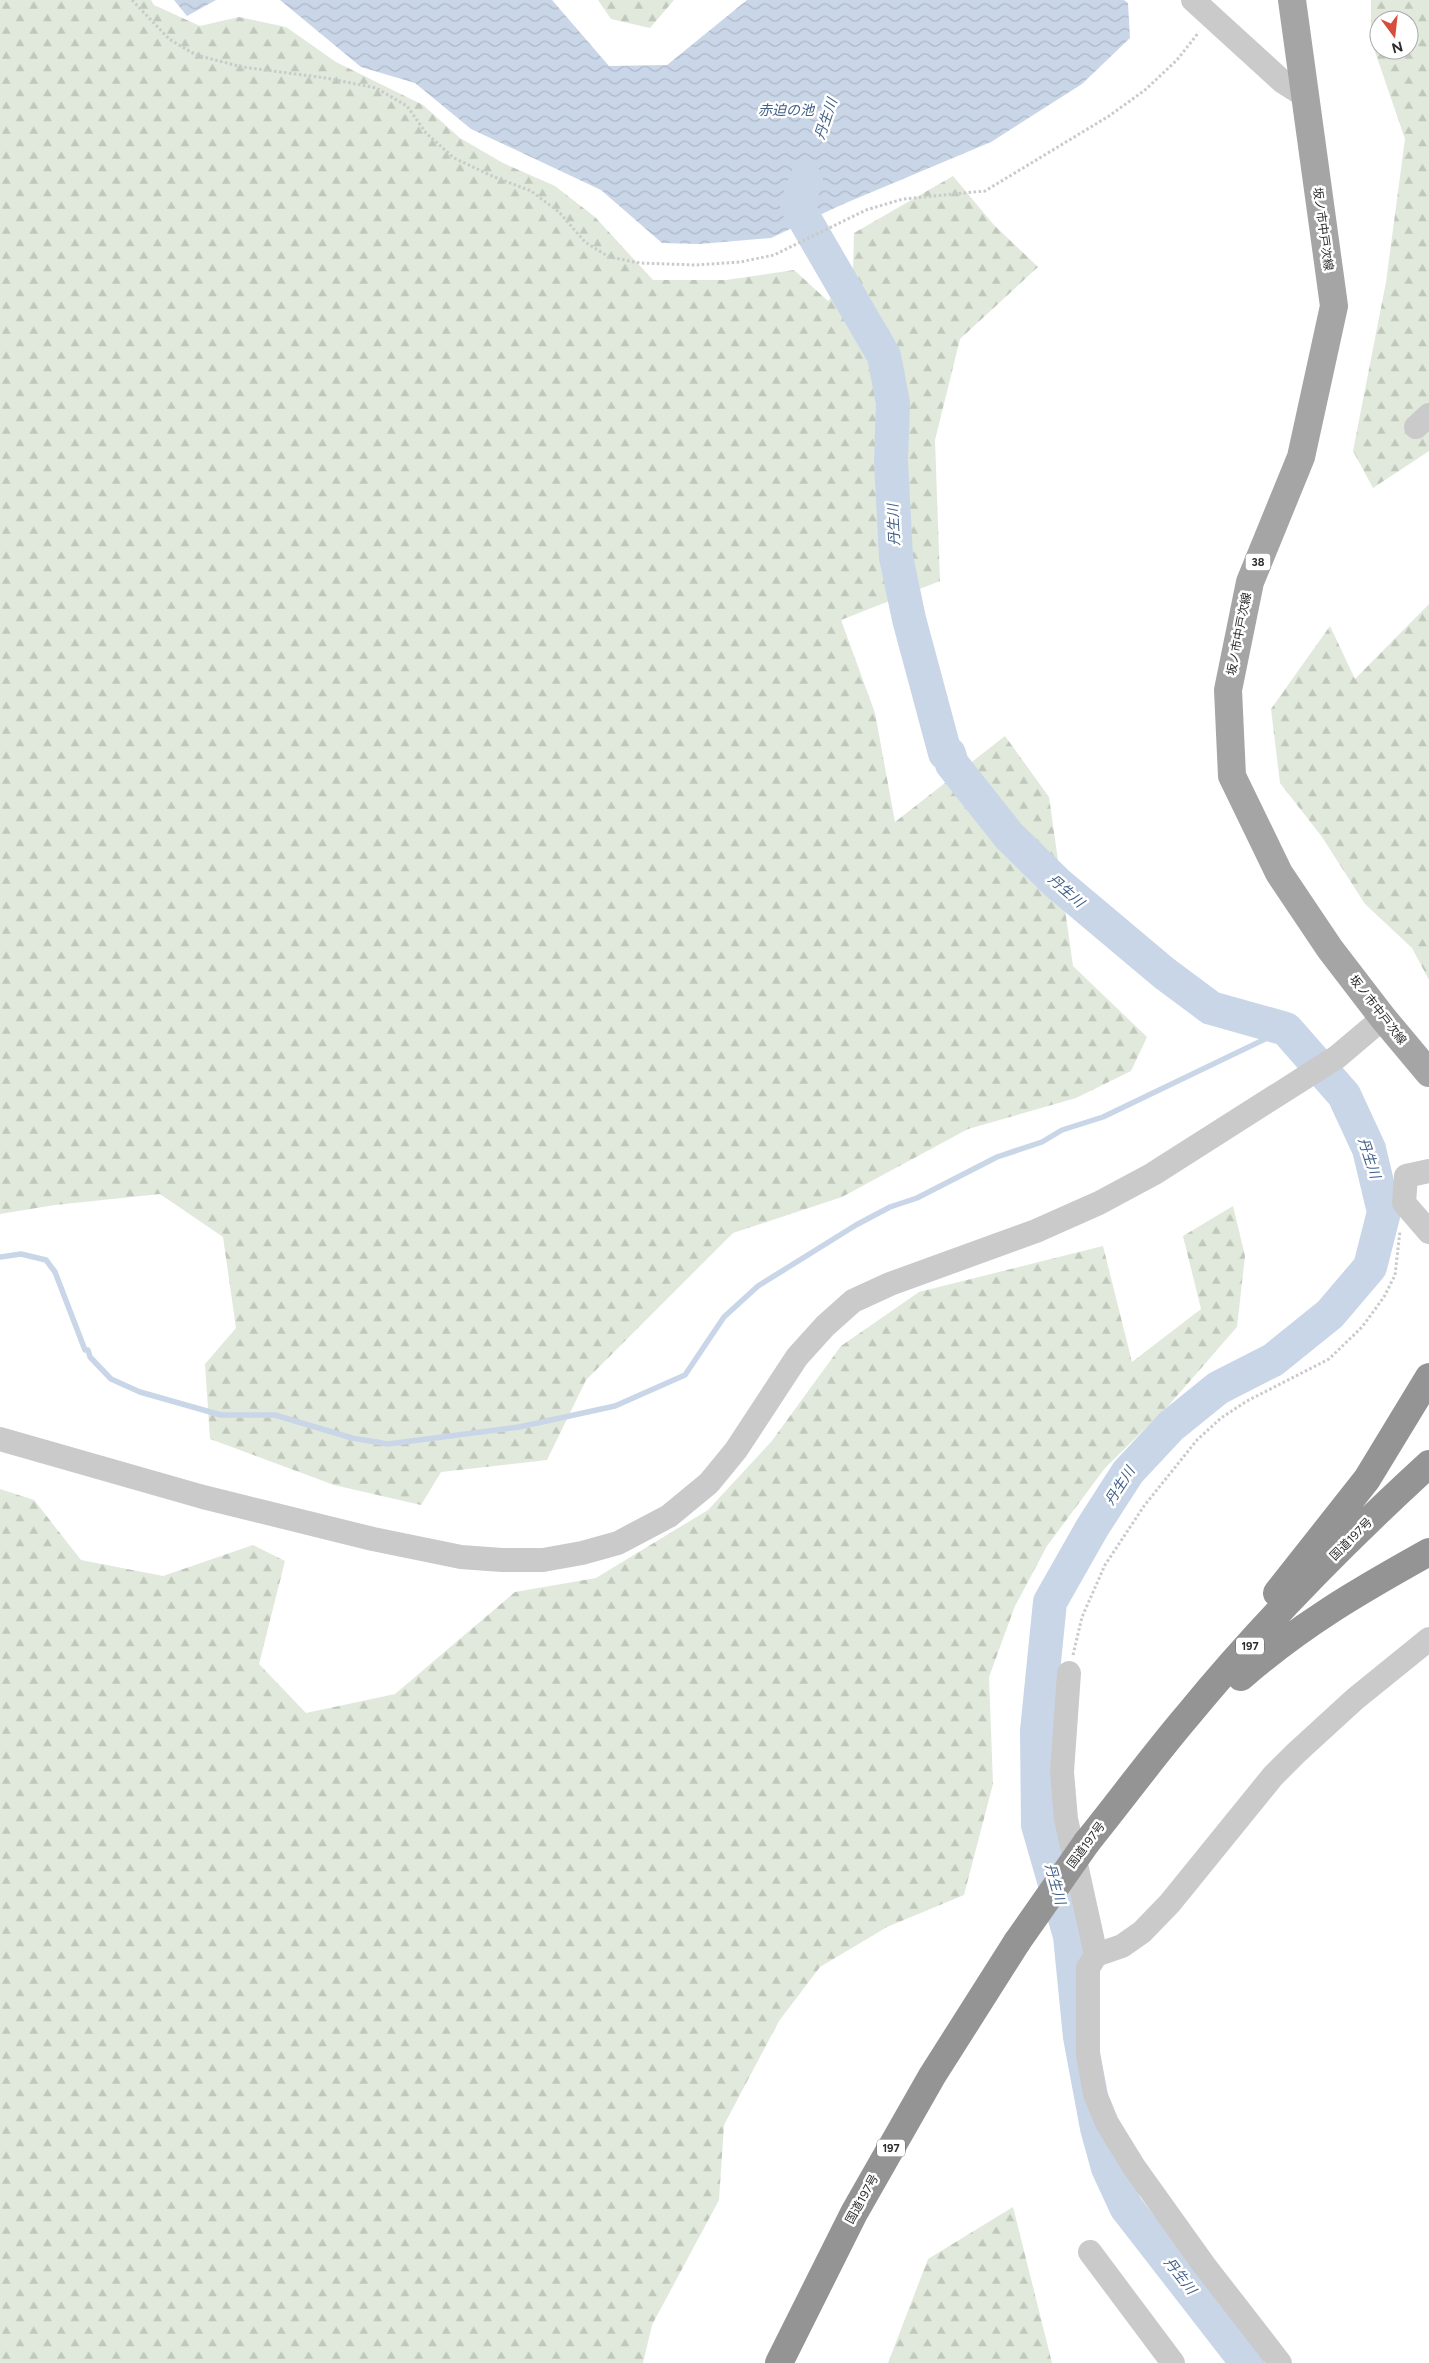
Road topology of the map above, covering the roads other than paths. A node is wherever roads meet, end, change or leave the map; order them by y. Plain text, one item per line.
1 (1193, 0) edge
2 (1292, 0) edge
3 (1305, 96) junction
4 (1383, 1018) junction
5 (1429, 1073) edge
6 (1429, 1171) edge
7 (1429, 1232) edge
8 (1429, 1377) edge
9 (0, 1439) edge
10 (1429, 1464) edge
11 (1429, 1552) edge
12 (1429, 1639) edge
13 (1069, 1672) road end
14 (1189, 1714) junction
15 (1087, 1842) junction
16 (1096, 1954) junction
17 (1090, 2252) dead end
18 (779, 2363) edge
19 (1173, 2363) edge
20 (1280, 2363) edge

1 - 3 street
2 - 3 main road, 坂ノ市中戸次線 / 38
3 - 4 main road, 坂ノ市中戸次線 / 38
4 - 5 main road, 坂ノ市中戸次線 / 38
4 - 9 street
6 - 7 street
8 - 14 highway
10 - 14 highway, 国道197号 / 197
11 - 15 highway
12 - 16 street
13 - 16 street
14 - 15 highway, 国道197号 / 197
15 - 18 highway, 国道197号 / 197, bridge
16 - 20 street
17 - 19 street

